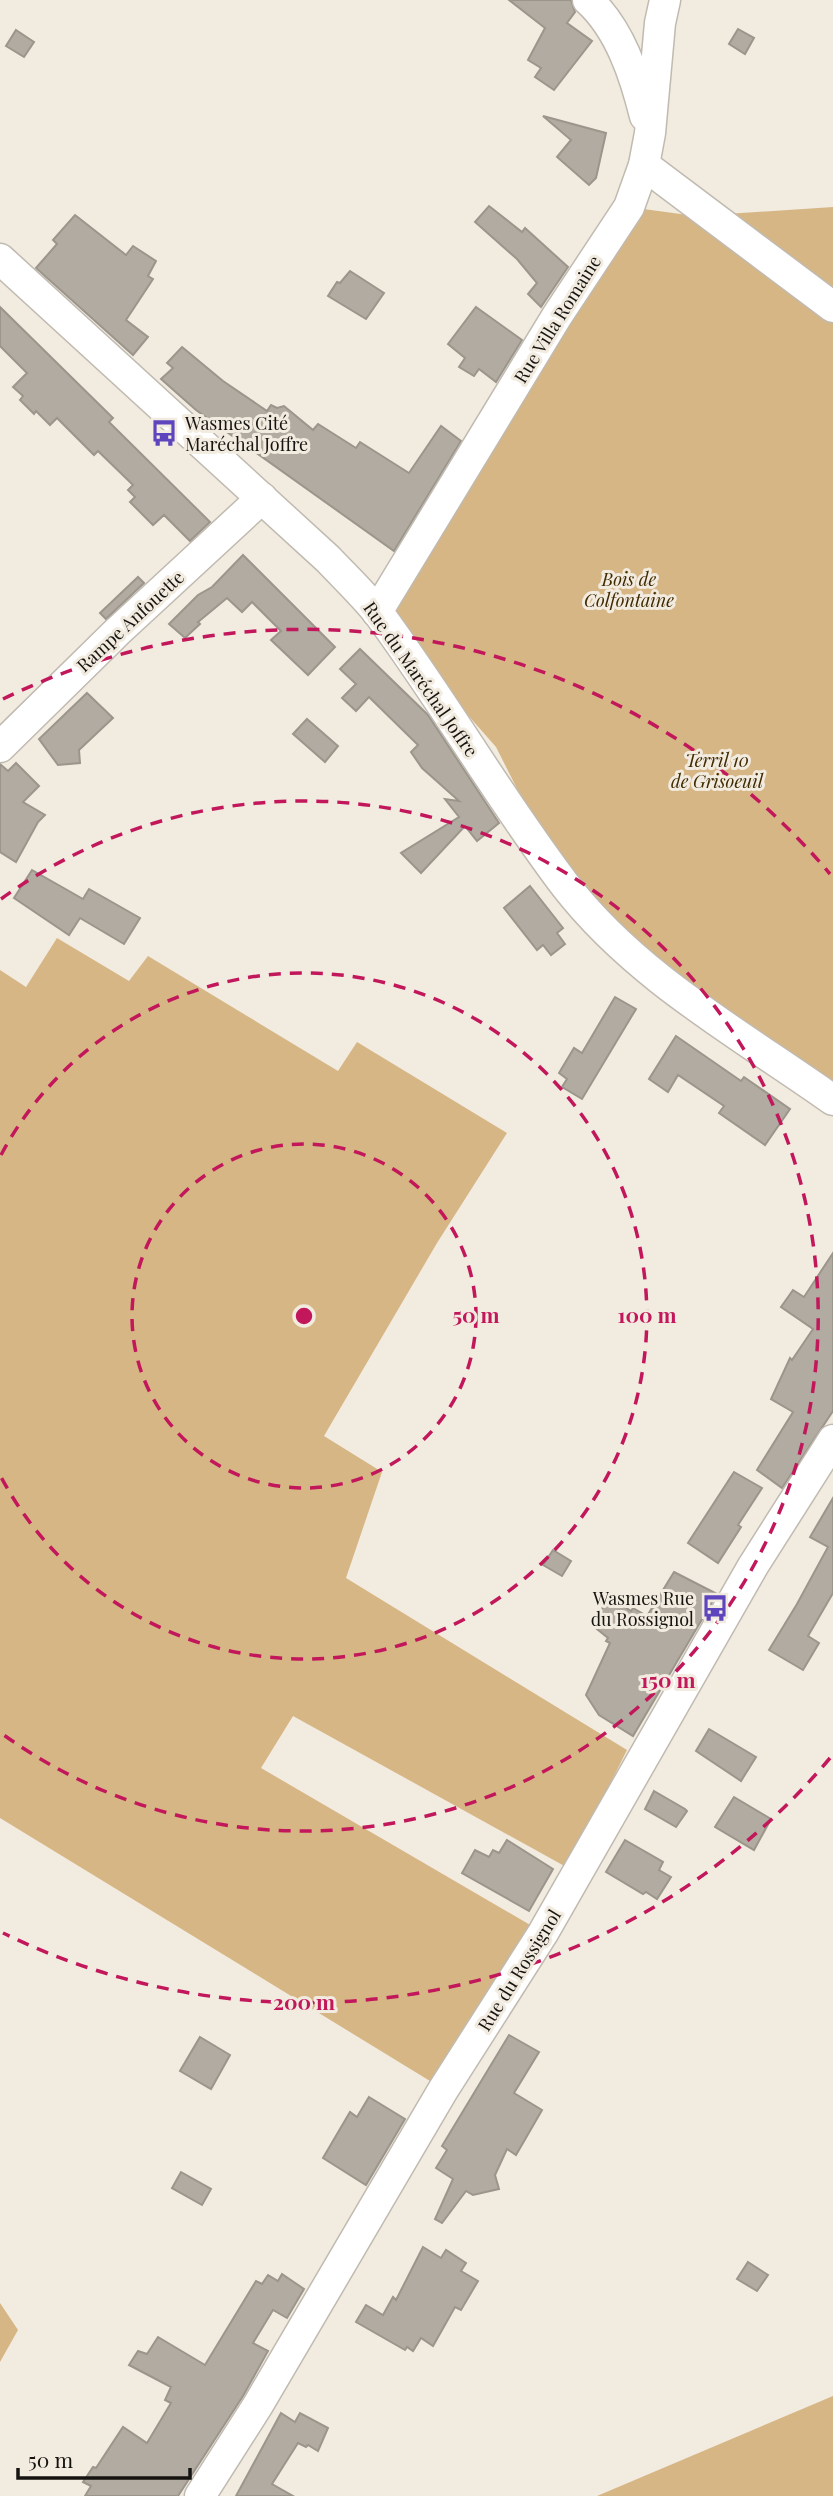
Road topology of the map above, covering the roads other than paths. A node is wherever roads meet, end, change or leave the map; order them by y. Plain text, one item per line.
1 (588, 0) edge
2 (665, 0) edge
3 (650, 133) junction
4 (643, 165) junction
5 (0, 259) edge
6 (833, 307) edge
7 (262, 498) junction
8 (377, 612) junction
9 (0, 747) edge
10 (833, 1100) edge
11 (833, 1440) edge
12 (200, 2496) edge

1 - 3 street
2 - 3 street, Rue Villa Romaine
3 - 4 street, Rue Villa Romaine
4 - 6 street
4 - 8 street, Rue Villa Romaine
5 - 7 street, Rue du Maréchal Joffre
7 - 8 street, Rue du Maréchal Joffre
7 - 9 street, Rampe Anfouette
8 - 10 street, Rue du Maréchal Joffre
11 - 12 street, Rue du Rossignol

